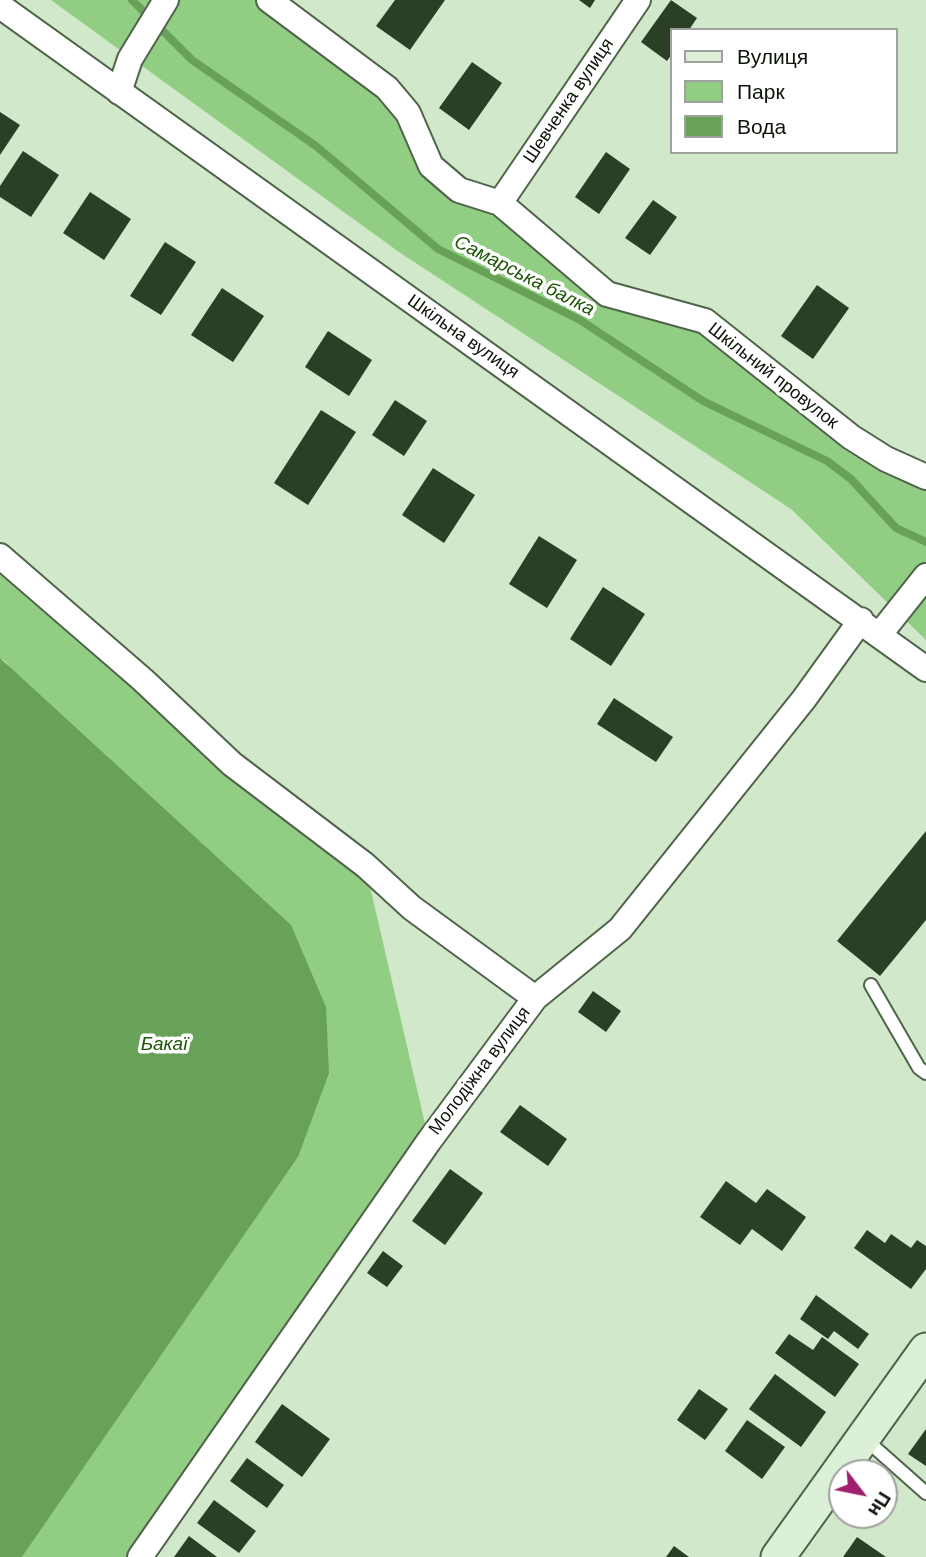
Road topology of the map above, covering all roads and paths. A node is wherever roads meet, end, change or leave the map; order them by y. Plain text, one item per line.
1 (166, 0) edge
2 (269, 0) edge
3 (638, 0) edge
4 (0, 6) edge
5 (119, 92) junction
6 (500, 202) junction
7 (926, 477) edge
8 (0, 556) edge
9 (926, 576) edge
10 (870, 627) junction
11 (926, 669) edge
12 (871, 985) dead end
13 (535, 998) junction
14 (926, 1073) edge
15 (926, 1350) edge
16 (863, 1437) junction
17 (926, 1493) edge
18 (140, 1557) edge
19 (778, 1557) edge

1 - 5 street
2 - 6 street, Шкільний провулок
3 - 6 street, Шевченка вулиця
4 - 5 street, Шкільна вулиця
5 - 10 street, Шкільна вулиця
6 - 7 street, Шкільний провулок
8 - 13 street
9 - 10 street, Молодіжна вулиця
10 - 11 street, Шкільна вулиця
10 - 13 street, Молодіжна вулиця
12 - 14 lane
13 - 18 street, Молодіжна вулиця
15 - 16 street
16 - 17 lane
16 - 19 street

